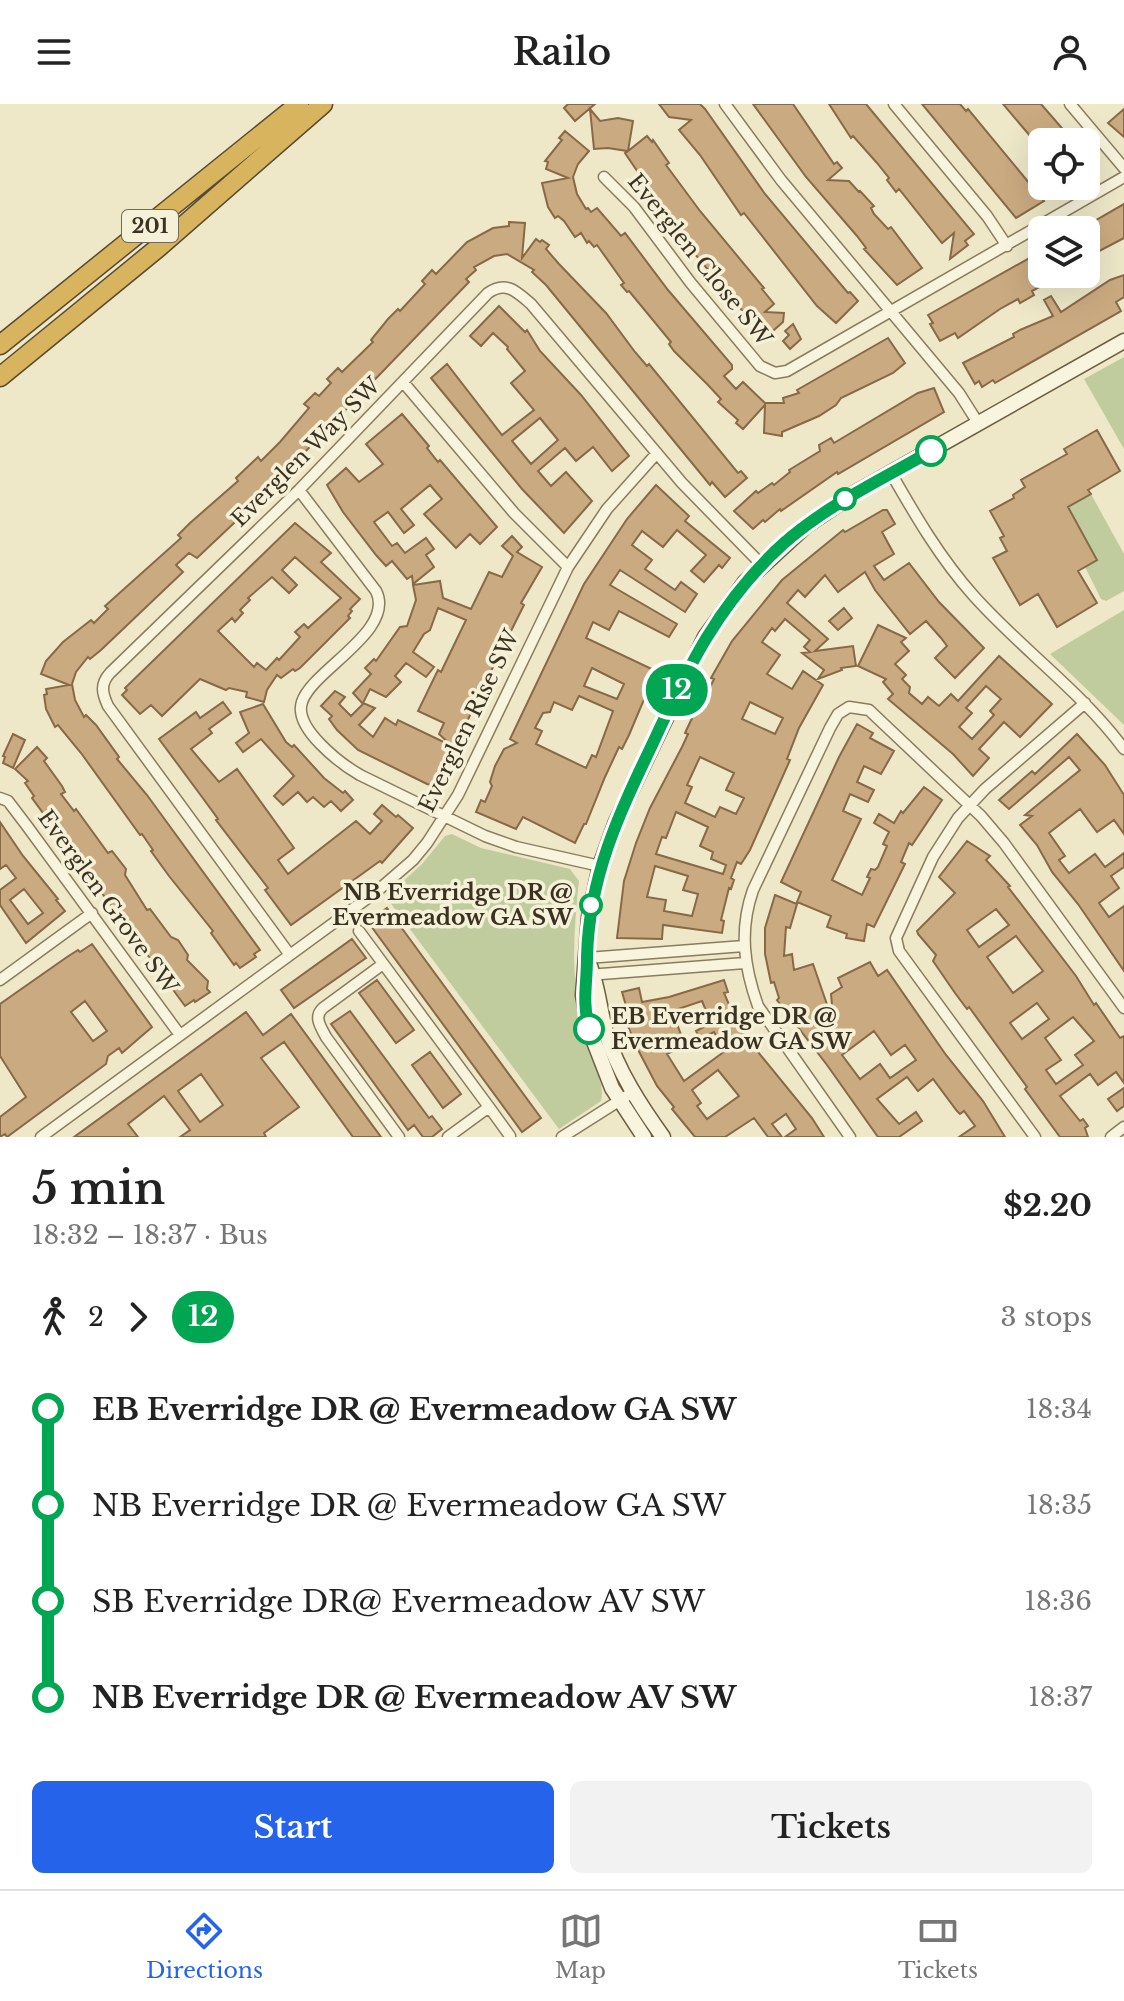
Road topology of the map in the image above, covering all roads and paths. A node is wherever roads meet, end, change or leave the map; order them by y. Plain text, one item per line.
1 (299, 104) edge
2 (323, 104) edge
3 (725, 104) edge
4 (894, 104) edge
5 (1070, 104) edge
6 (1124, 168) edge
7 (604, 177) dead end
8 (1124, 177) edge
9 (1007, 246) junction
10 (891, 311) junction
11 (1124, 341) edge
12 (0, 345) edge
13 (0, 377) edge
14 (403, 382) junction
15 (978, 423) junction
16 (657, 453) junction
17 (891, 473) junction
18 (299, 490) junction
19 (762, 565) junction
20 (568, 567) junction
21 (1085, 703) junction
22 (1124, 749) edge
23 (0, 798) edge
24 (970, 804) junction
25 (445, 817) junction
26 (600, 866) junction
27 (92, 913) junction
28 (359, 931) dead end
29 (744, 946) junction
30 (290, 955) junction
31 (587, 958) junction
32 (745, 963) junction
33 (383, 964) junction
34 (590, 975) junction
35 (0, 980) edge
36 (1124, 1008) edge
37 (180, 1035) junction
38 (633, 1092) junction
39 (619, 1100) junction
40 (489, 1107) junction
41 (1124, 1127) edge
42 (510, 1136) edge
43 (41, 1137) edge
44 (399, 1137) edge
45 (448, 1137) edge
46 (562, 1137) edge
47 (644, 1137) edge
48 (663, 1137) edge
49 (850, 1137) edge
50 (1035, 1137) edge
51 (1111, 1137) edge

1 - 12 highway, 201
2 - 13 highway
3 - 10 street
4 - 9 street
5 - 6 street
7 - 10 street, Everglen Close SW
8 - 9 street, Everglen Close SW
9 - 10 street, Everglen Close SW
10 - 15 street
11 - 15 street
14 - 16 street, Everglen Way SW
14 - 18 street, Everglen Way SW
14 - 20 street
15 - 17 street
16 - 19 street, Everglen Way SW
16 - 20 street, Everglen Rise SW
17 - 19 street
17 - 21 street
18 - 25 street
18 - 30 street, Everglen Way SW
19 - 26 street
20 - 25 street, Everglen Rise SW
21 - 22 street
21 - 24 street
23 - 27 street, Everglen Grove SW
24 - 29 street
24 - 36 street
24 - 50 street
25 - 26 street
25 - 30 street, Everglen Rise SW
26 - 31 street
27 - 35 street
27 - 37 street, Everglen Grove SW
28 - 33 street
29 - 31 street
29 - 32 street
30 - 37 street, Everglen Rise SW
31 - 34 street
32 - 34 street
32 - 49 street
33 - 40 street
33 - 44 street
34 - 38 street
34 - 39 street
37 - 43 street, Everglen Rise SW
38 - 39 street
38 - 48 street
39 - 46 street
39 - 47 street
40 - 42 street
40 - 45 street
41 - 51 street

